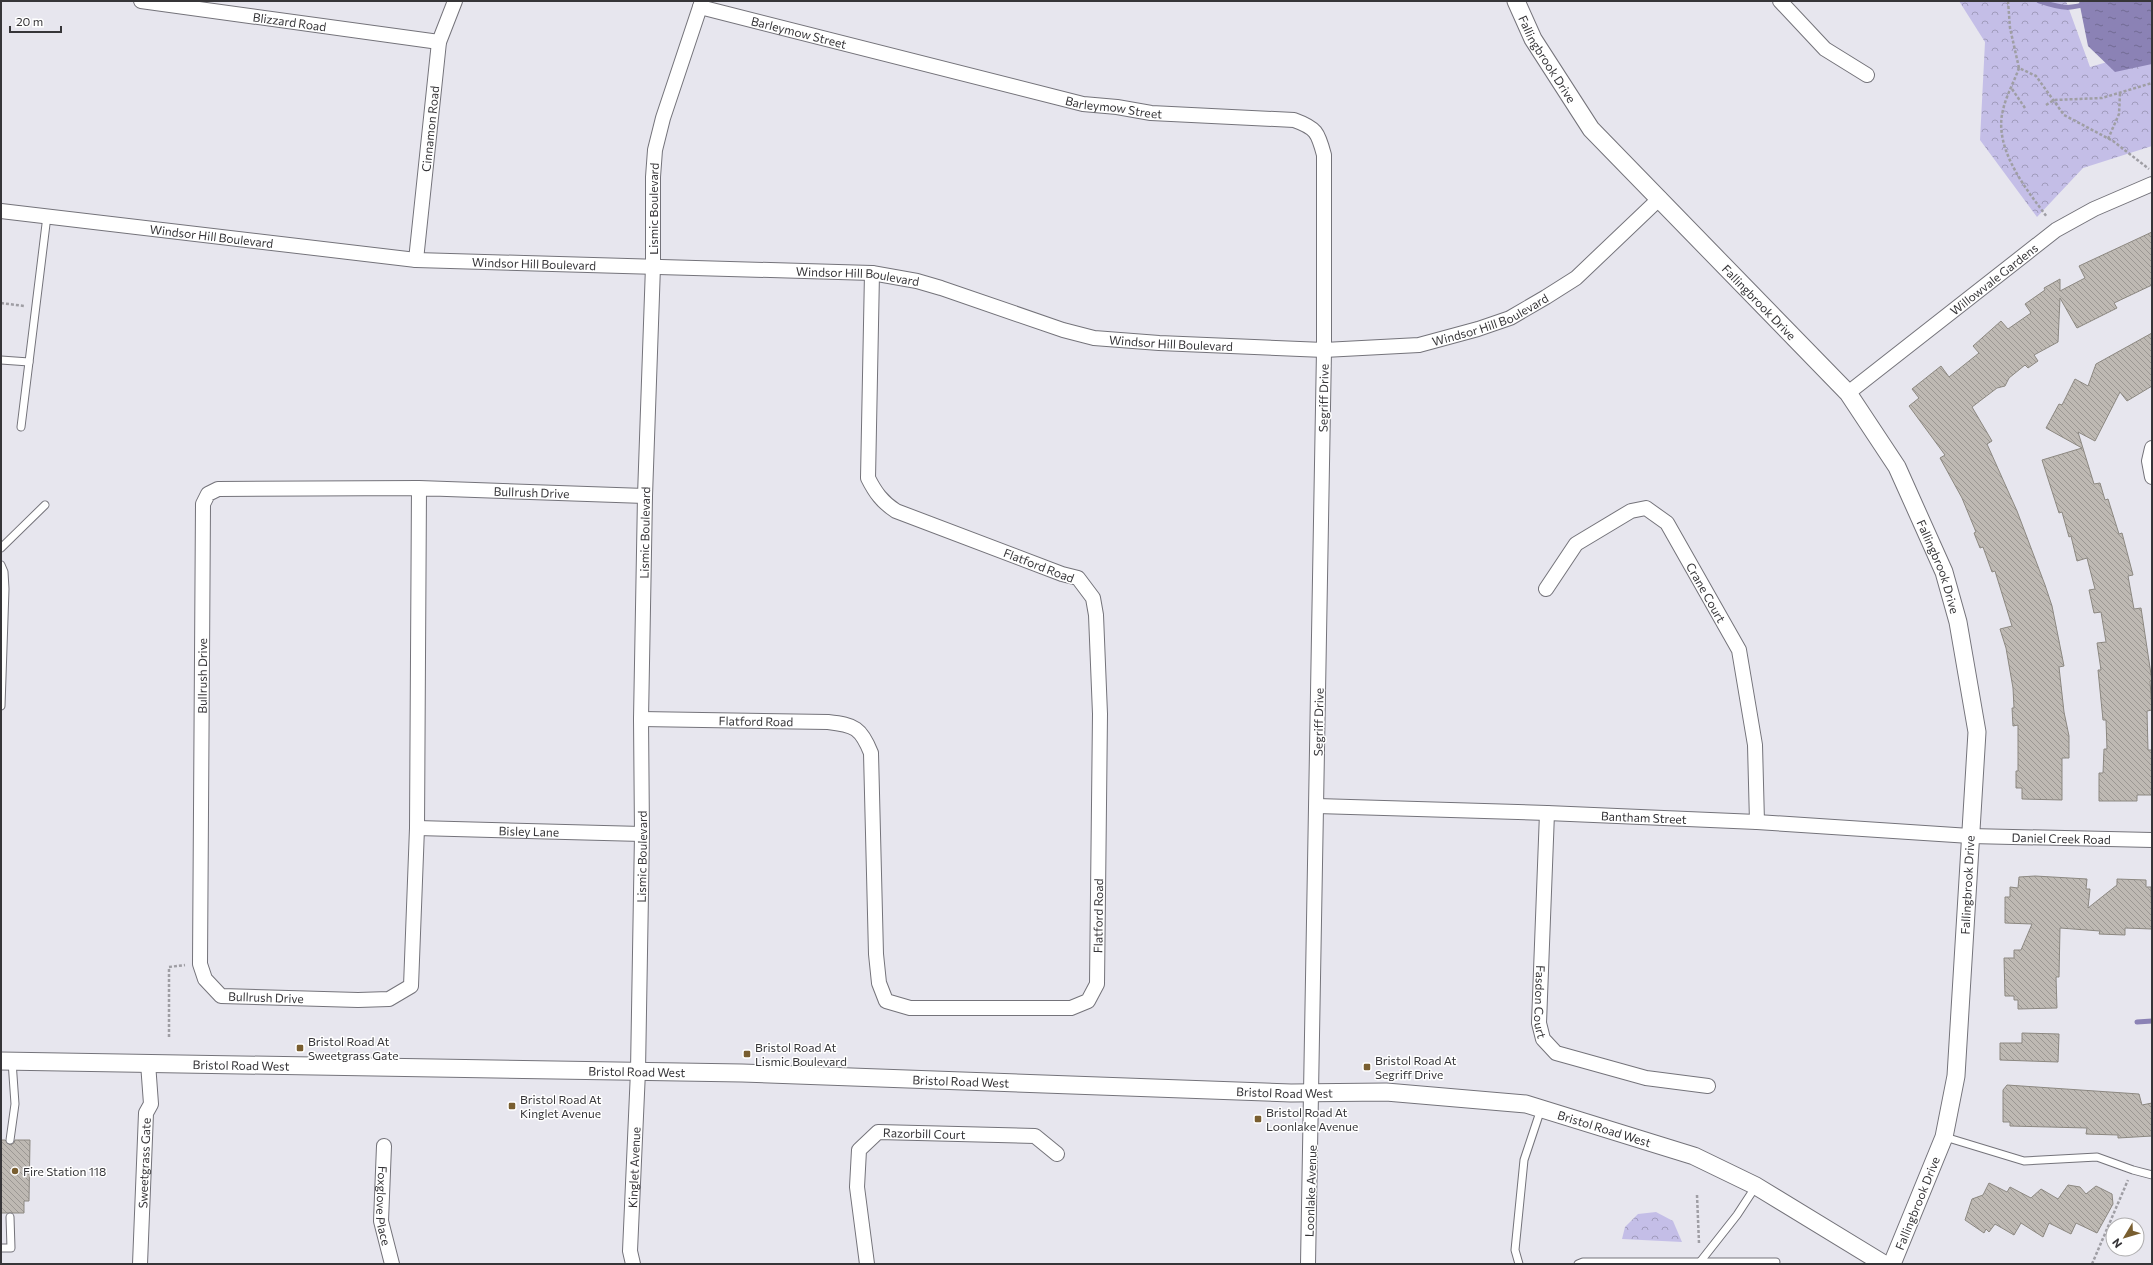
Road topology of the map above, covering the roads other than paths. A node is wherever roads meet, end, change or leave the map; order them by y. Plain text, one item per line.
1 (141, 1) edge
2 (455, 1) edge
3 (1516, 1) edge
4 (1780, 1) edge
5 (701, 4) edge
6 (233, 7) edge
7 (439, 42) junction
8 (1867, 75) dead end
9 (2152, 184) edge
10 (1660, 198) junction
11 (1, 211) edge
12 (47, 216) junction
13 (416, 260) junction
14 (653, 266) junction
15 (872, 273) junction
16 (1324, 350) junction
17 (1, 360) edge
18 (29, 362) junction
19 (1848, 393) junction
20 (22, 427) dead end
21 (2152, 448) edge
22 (2152, 477) edge
23 (419, 488) junction
24 (645, 496) junction
25 (45, 505) dead end
26 (1, 548) edge
27 (1, 565) edge
28 (1546, 589) dead end
29 (1, 706) edge
30 (641, 719) junction
31 (1317, 806) junction
32 (1547, 812) junction
33 (1757, 822) junction
34 (417, 828) junction
35 (642, 834) junction
36 (1970, 836) junction
37 (2152, 840) edge
38 (7, 1061) edge
39 (148, 1063) junction
40 (638, 1071) junction
41 (1708, 1086) dead end
42 (1312, 1093) junction
43 (1541, 1108) junction
44 (1944, 1137) junction
45 (10, 1140) dead end
46 (384, 1146) dead end
47 (1058, 1154) dead end
48 (2152, 1175) edge
49 (1756, 1186) junction
50 (10, 1217) dead end
51 (1, 1248) edge
52 (1700, 1262) junction
53 (1776, 1262) dead end
54 (140, 1264) edge
55 (392, 1264) edge
56 (633, 1264) edge
57 (867, 1264) edge
58 (1308, 1264) edge
59 (1519, 1264) edge
60 (1578, 1264) edge
61 (1884, 1264) edge
62 (1892, 1264) edge

1 - 6 street, Blizzard Road
2 - 7 street, Cinnamon Road
3 - 10 street, Fallingbrook Drive
4 - 8 street
5 - 14 street, Lismic Boulevard
5 - 16 street, Barleymow Street
6 - 7 street, Blizzard Road
7 - 13 street, Cinnamon Road
9 - 19 street, Willowvale Gardens
10 - 16 street, Windsor Hill Boulevard
10 - 19 street, Fallingbrook Drive
11 - 12 street, Windsor Hill Boulevard
12 - 13 street, Windsor Hill Boulevard
12 - 18 lane
13 - 14 street, Windsor Hill Boulevard
14 - 15 street, Windsor Hill Boulevard
14 - 24 street, Lismic Boulevard
15 - 16 street, Windsor Hill Boulevard
15 - 30 street, Flatford Road
16 - 31 street, Segriff Drive
17 - 18 lane
18 - 20 lane
19 - 36 street, Fallingbrook Drive
21 - 22 street
23 - 24 street, Bullrush Drive
23 - 34 street, Bullrush Drive
23 - 34 street, Bullrush Drive
24 - 30 street, Lismic Boulevard
25 - 26 lane
27 - 29 lane
28 - 33 street, Crane Court
30 - 35 street, Lismic Boulevard
31 - 32 street, Bantham Street
31 - 42 street, Segriff Drive
32 - 33 street, Bantham Street
32 - 41 street, Fasdon Court
33 - 36 street, Bantham Street
34 - 35 street, Bisley Lane
35 - 40 street, Lismic Boulevard
36 - 37 street, Daniel Creek Road
36 - 44 street, Fallingbrook Drive
38 - 39 street, Bristol Road West
38 - 45 lane
39 - 40 street, Bristol Road West
39 - 54 street, Sweetgrass Gate
40 - 42 street, Bristol Road West
40 - 56 street, Kinglet Avenue
42 - 43 street, Bristol Road West
42 - 58 street, Loonlake Avenue
43 - 49 street, Bristol Road West
43 - 59 lane
44 - 48 lane
44 - 62 street, Fallingbrook Drive
46 - 55 street, Foxglove Place
47 - 57 street, Razorbill Court
49 - 52 lane
49 - 61 street, Bristol Road West
50 - 51 lane
52 - 53 lane
52 - 60 lane

